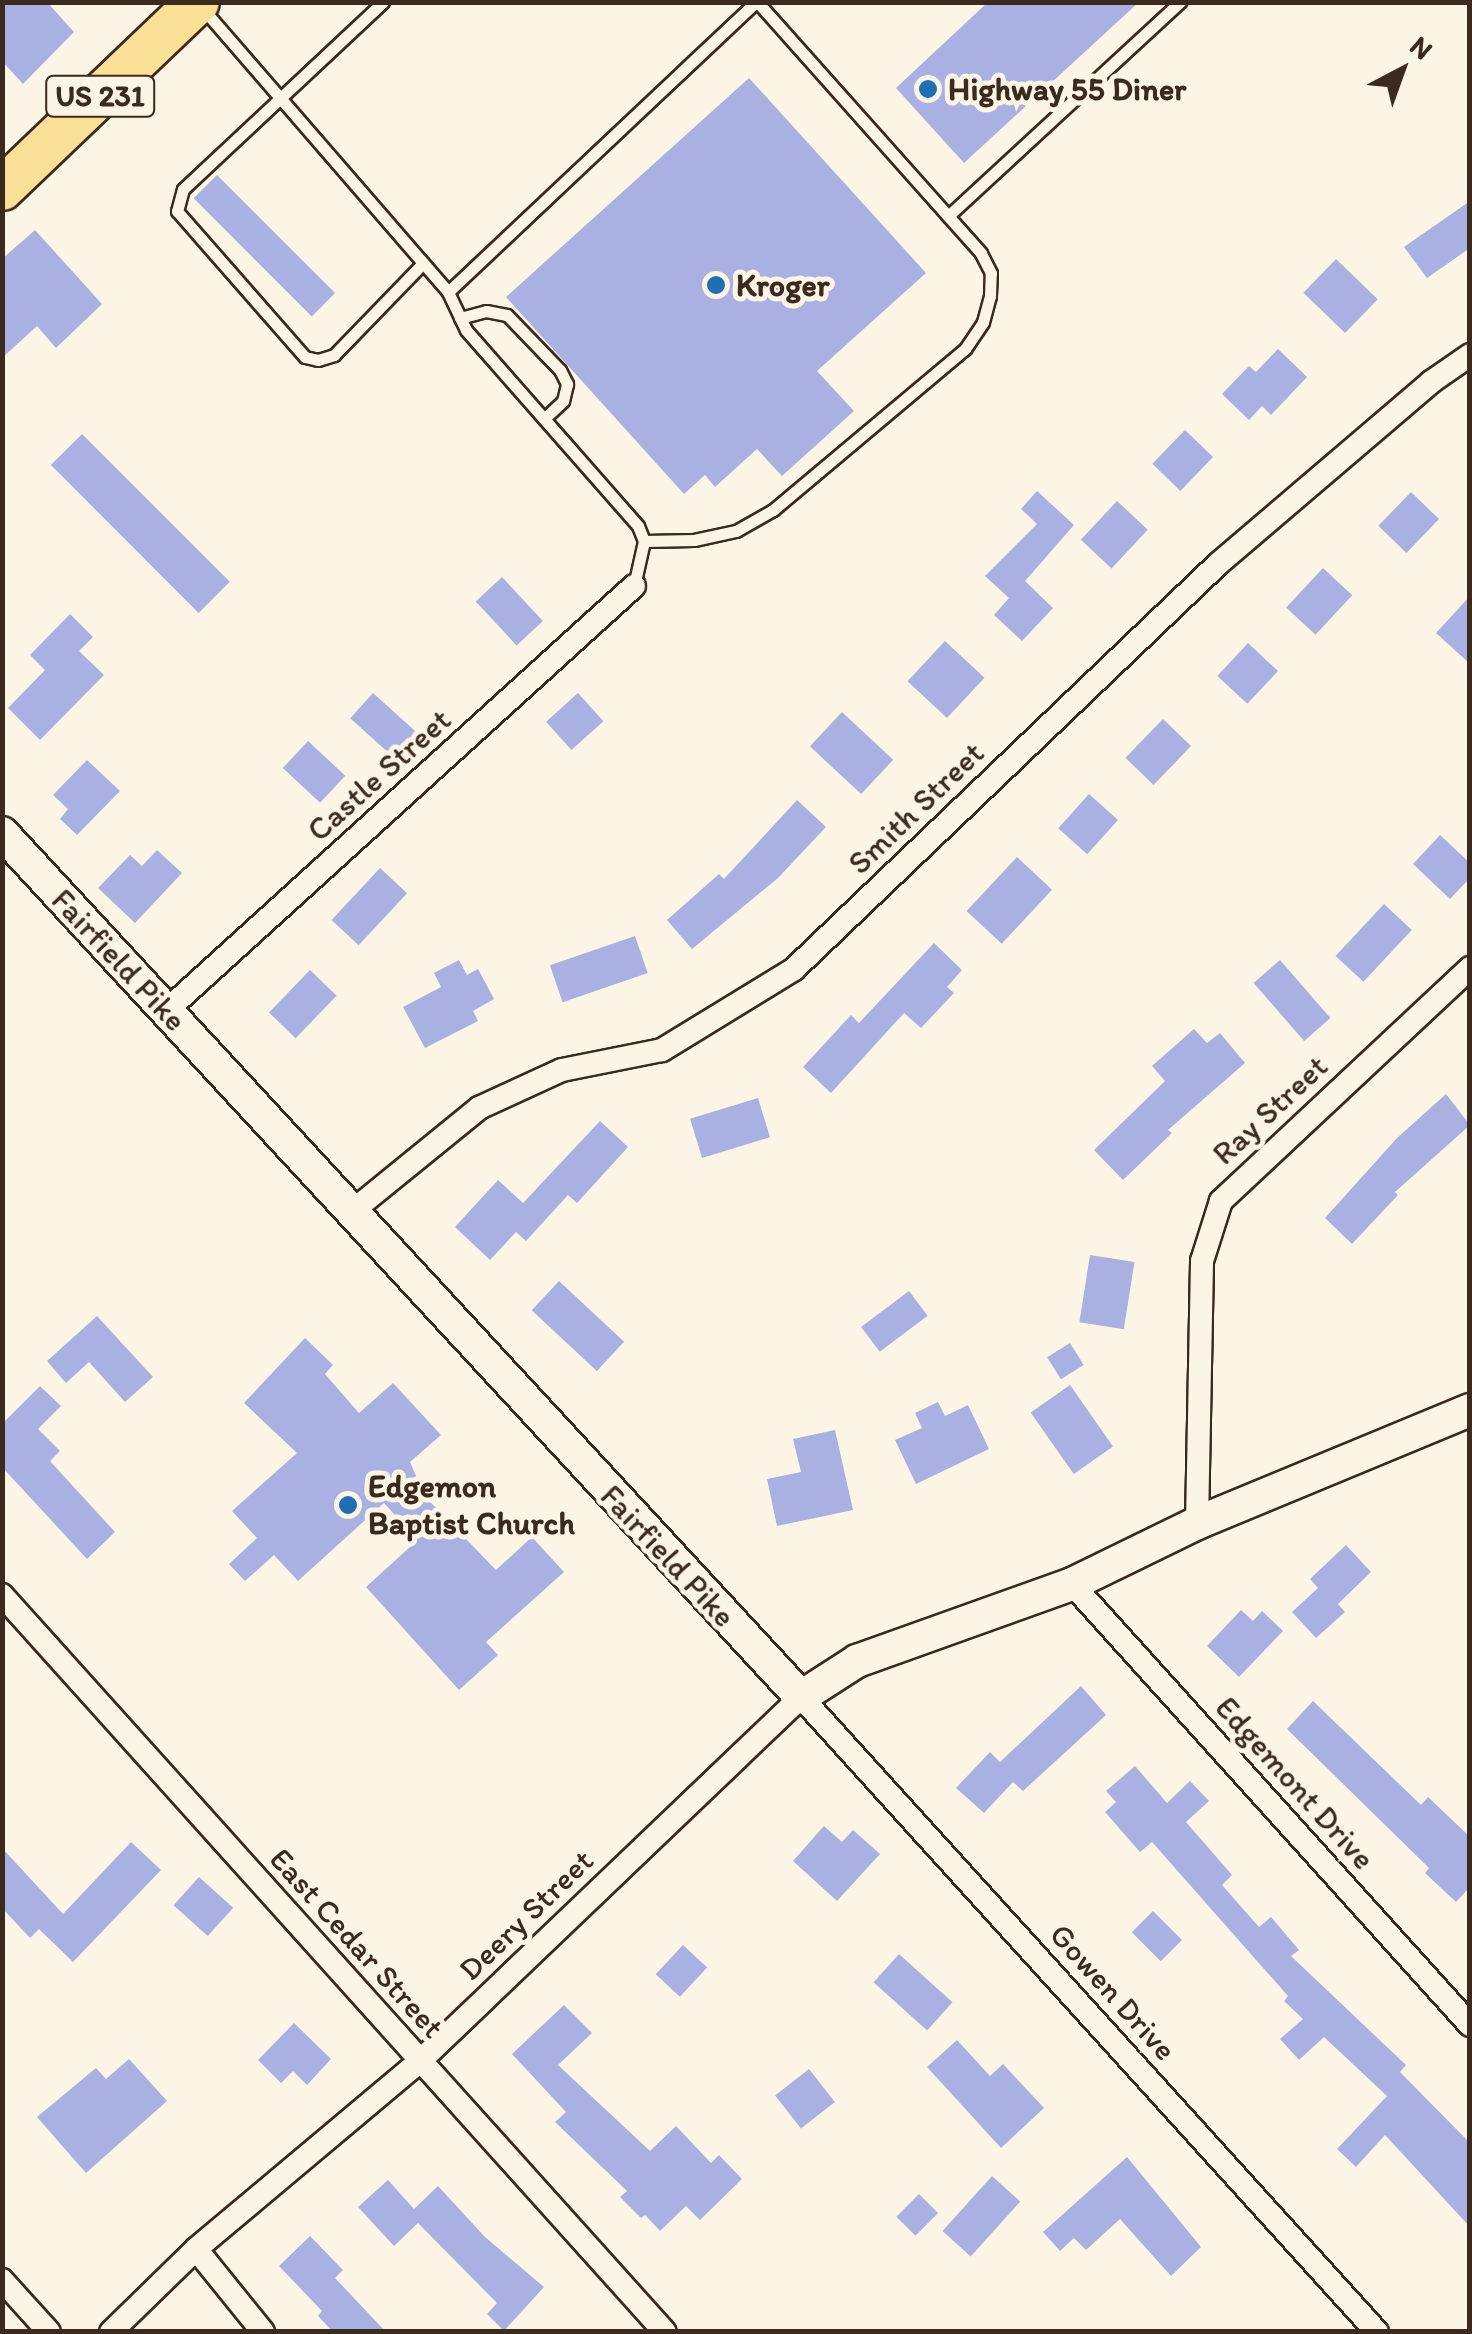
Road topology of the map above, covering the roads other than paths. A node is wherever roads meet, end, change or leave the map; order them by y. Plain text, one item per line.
1 (383, 2) edge
2 (757, 2) edge
3 (1180, 2) edge
4 (177, 10) edge
5 (280, 97) junction
6 (2, 189) edge
7 (948, 216) junction
8 (423, 263) junction
9 (448, 292) junction
10 (460, 318) junction
11 (1470, 355) edge
12 (544, 420) junction
13 (644, 541) junction
14 (634, 586) joint
15 (2, 833) edge
16 (1470, 968) edge
17 (166, 1010) junction
18 (350, 1213) junction
19 (1470, 1410) edge
20 (1197, 1523) junction
21 (1072, 1584) junction
22 (2, 1596) edge
23 (802, 1697) junction
24 (1470, 2025) edge
25 (419, 2062) junction
26 (196, 2249) junction
27 (2, 2280) edge
28 (49, 2332) edge
29 (111, 2332) edge
30 (263, 2332) edge
31 (665, 2332) edge
32 (1378, 2332) edge

1 - 5 lane
2 - 7 lane
2 - 9 lane
3 - 7 lane
4 - 5 lane
4 - 6 highway, US 231
5 - 8 lane
5 - 8 lane
7 - 13 lane
8 - 9 lane
9 - 10 lane
10 - 12 lane
10 - 12 lane
11 - 18 street, Smith Street
12 - 13 lane
13 - 14 lane
14 - 17 street, Castle Street
15 - 17 street, Fairfield Pike
16 - 20 street, Ray Street
17 - 18 street, Fairfield Pike
18 - 23 street, Fairfield Pike
19 - 20 street
20 - 21 street
21 - 23 street
21 - 24 street, Edgemont Drive
22 - 25 street, East Cedar Street
23 - 25 street, Deery Street
23 - 32 street, Gowen Drive
25 - 26 street, Deery Street
25 - 31 street, East Cedar Street
26 - 29 street, Deery Street
26 - 30 street
27 - 28 street

